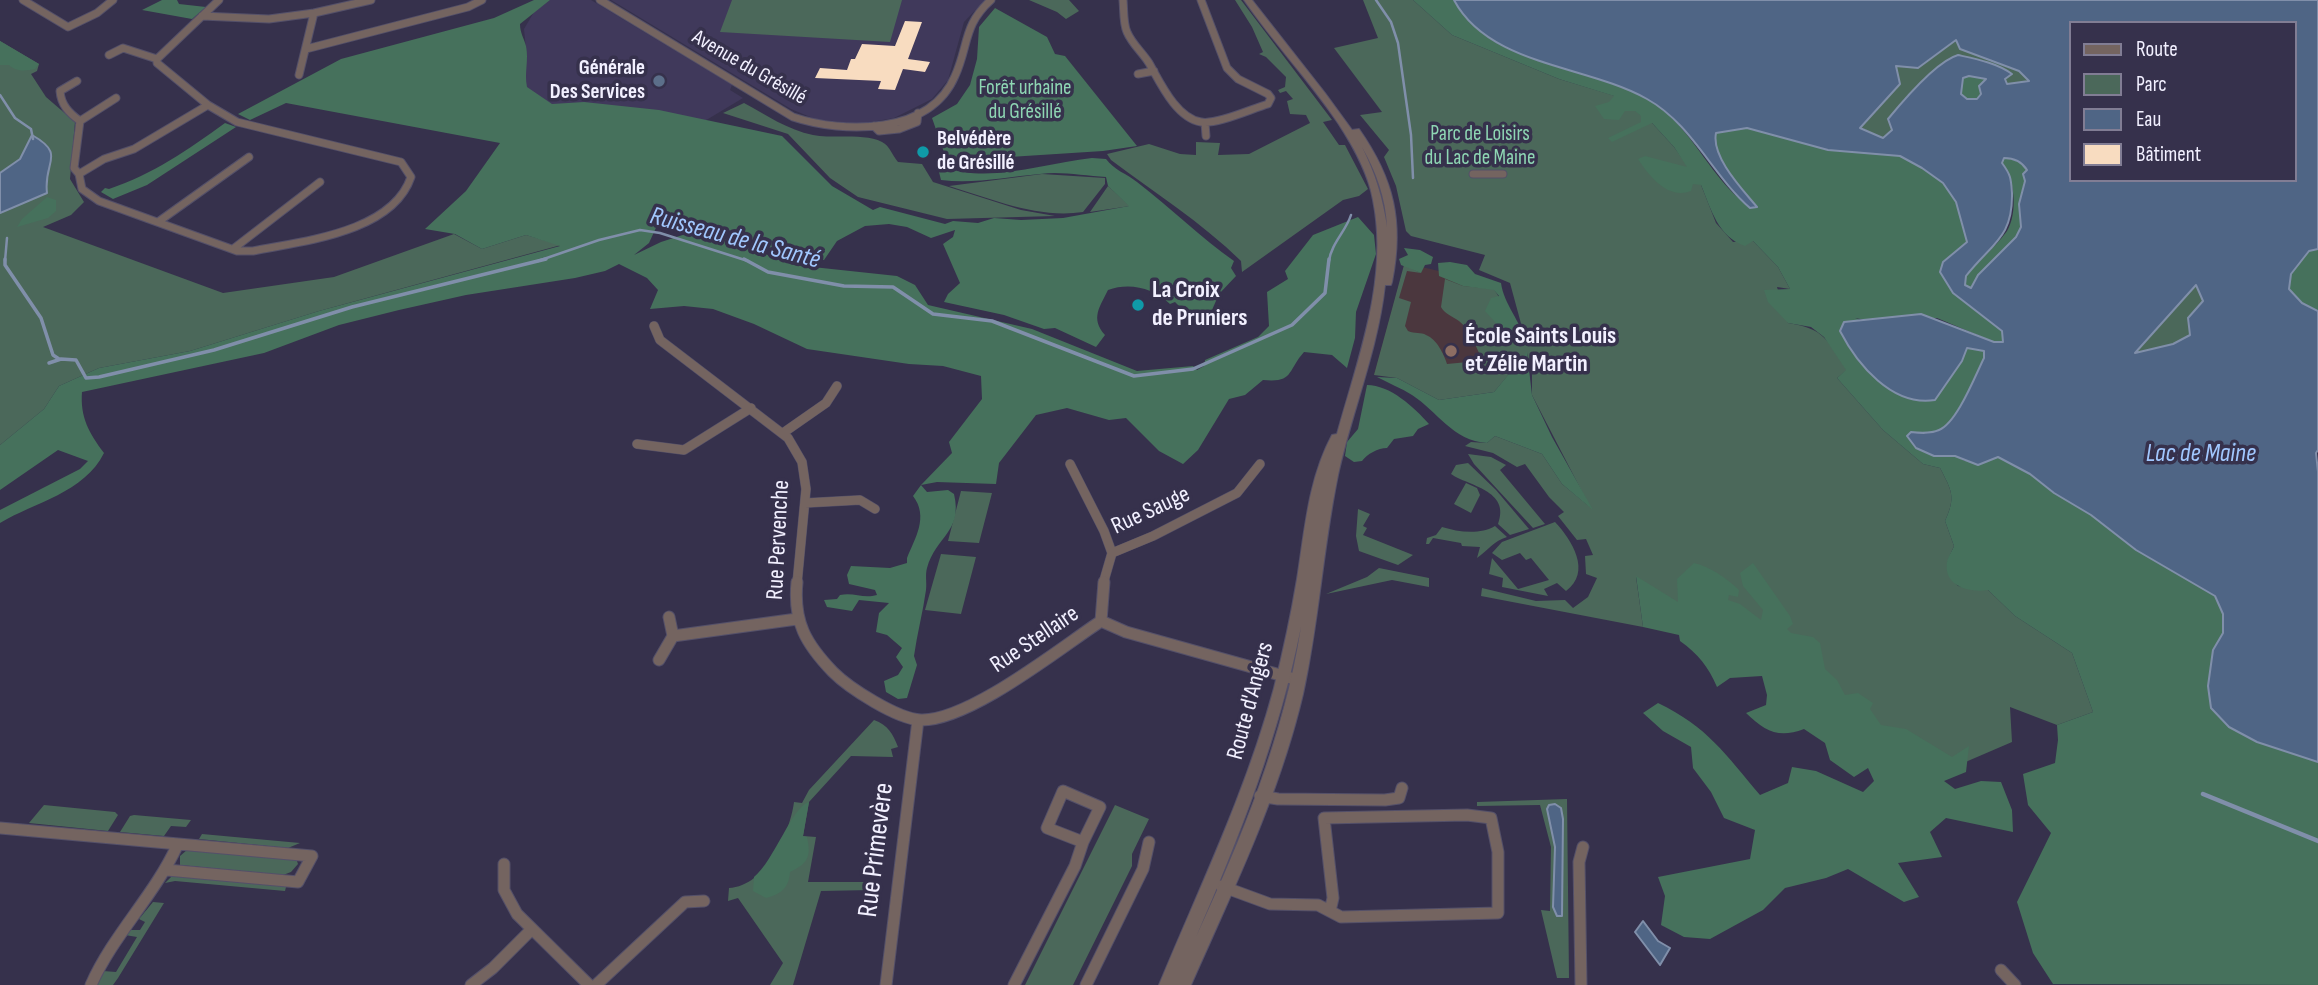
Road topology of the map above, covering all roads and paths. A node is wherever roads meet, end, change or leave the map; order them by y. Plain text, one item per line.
1 (23, 0) edge
2 (113, 0) edge
3 (219, 0) edge
4 (371, 0) edge
5 (482, 0) edge
6 (600, 0) edge
7 (991, 0) edge
8 (1122, 0) edge
9 (1201, 0) edge
10 (1248, 0) edge
11 (1253, 0) edge
12 (314, 13) junction
13 (202, 16) junction
14 (306, 49) junction
15 (109, 55) dead end
16 (157, 59) junction
17 (1154, 71) junction
18 (1138, 74) dead end
19 (299, 75) dead end
20 (77, 81) dead end
21 (116, 97) dead end
22 (208, 104) junction
23 (80, 121) junction
24 (1205, 124) junction
25 (1206, 136) dead end
26 (249, 157) dead end
27 (79, 174) junction
28 (1473, 174) dead end
29 (1503, 174) dead end
30 (320, 182) dead end
31 (158, 222) junction
32 (1389, 239) junction
33 (233, 250) junction
34 (654, 326) dead end
35 (837, 386) dead end
36 (751, 408) junction
37 (783, 433) junction
38 (637, 444) dead end
39 (1070, 464) dead end
40 (1260, 464) dead end
41 (805, 502) junction
42 (875, 509) dead end
43 (1112, 553) junction
44 (669, 617) dead end
45 (797, 619) junction
46 (1101, 621) junction
47 (673, 636) junction
48 (659, 660) dead end
49 (1291, 678) junction
50 (918, 720) junction
51 (1402, 788) dead end
52 (1256, 795) junction
53 (0, 828) edge
54 (1083, 842) junction
55 (1149, 842) dead end
56 (177, 846) junction
57 (1583, 847) dead end
58 (504, 864) dead end
59 (167, 870) junction
60 (1219, 885) junction
61 (704, 901) dead end
62 (1330, 911) junction
63 (532, 929) junction
64 (2001, 970) dead end
65 (91, 985) edge
66 (471, 985) edge
67 (589, 985) edge
68 (596, 985) edge
69 (886, 985) edge
70 (1014, 985) edge
71 (1086, 985) edge
72 (1167, 985) edge
73 (1184, 985) edge
74 (1581, 985) edge
75 (2015, 985) edge

1 - 2 street
3 - 13 street
4 - 12 street
5 - 14 street
6 - 7 street, Avenue du Grésillé
8 - 17 street
9 - 24 street
10 - 32 street
11 - 32 street, Route d'Angers
12 - 13 street
12 - 14 street
13 - 16 street
14 - 19 street
15 - 16 street
16 - 22 street
17 - 18 street
17 - 24 street
20 - 23 street
21 - 23 street
22 - 27 street
22 - 33 street
23 - 27 street
24 - 25 street
26 - 31 street
27 - 31 street
28 - 29 street
30 - 33 street
31 - 33 street
32 - 49 street, Route d'Angers
34 - 36 street, Rue Pervenche
35 - 37 street
36 - 37 street, Rue Pervenche
36 - 38 street
37 - 41 street, Rue Pervenche
39 - 43 street
40 - 43 street, Rue Sauge
41 - 42 street
41 - 45 street, Rue Pervenche
43 - 46 street, Rue Sauge
44 - 47 street
45 - 47 street
45 - 50 street, Rue Pervenche
46 - 49 street, Rue Stellaire
46 - 50 street, Rue Stellaire
47 - 48 street
49 - 52 street, Route d'Angers
50 - 69 street, Rue Primevère
51 - 52 street
52 - 60 street, Route d'Angers
53 - 56 street
54 - 54 street
54 - 70 street
55 - 71 street
56 - 59 street
56 - 59 street
57 - 74 street
58 - 63 street
59 - 65 street
60 - 62 street
60 - 72 street, Route d'Angers
60 - 73 street, Route d'Angers
61 - 68 street
62 - 62 street
63 - 66 street
63 - 67 street
64 - 75 street

